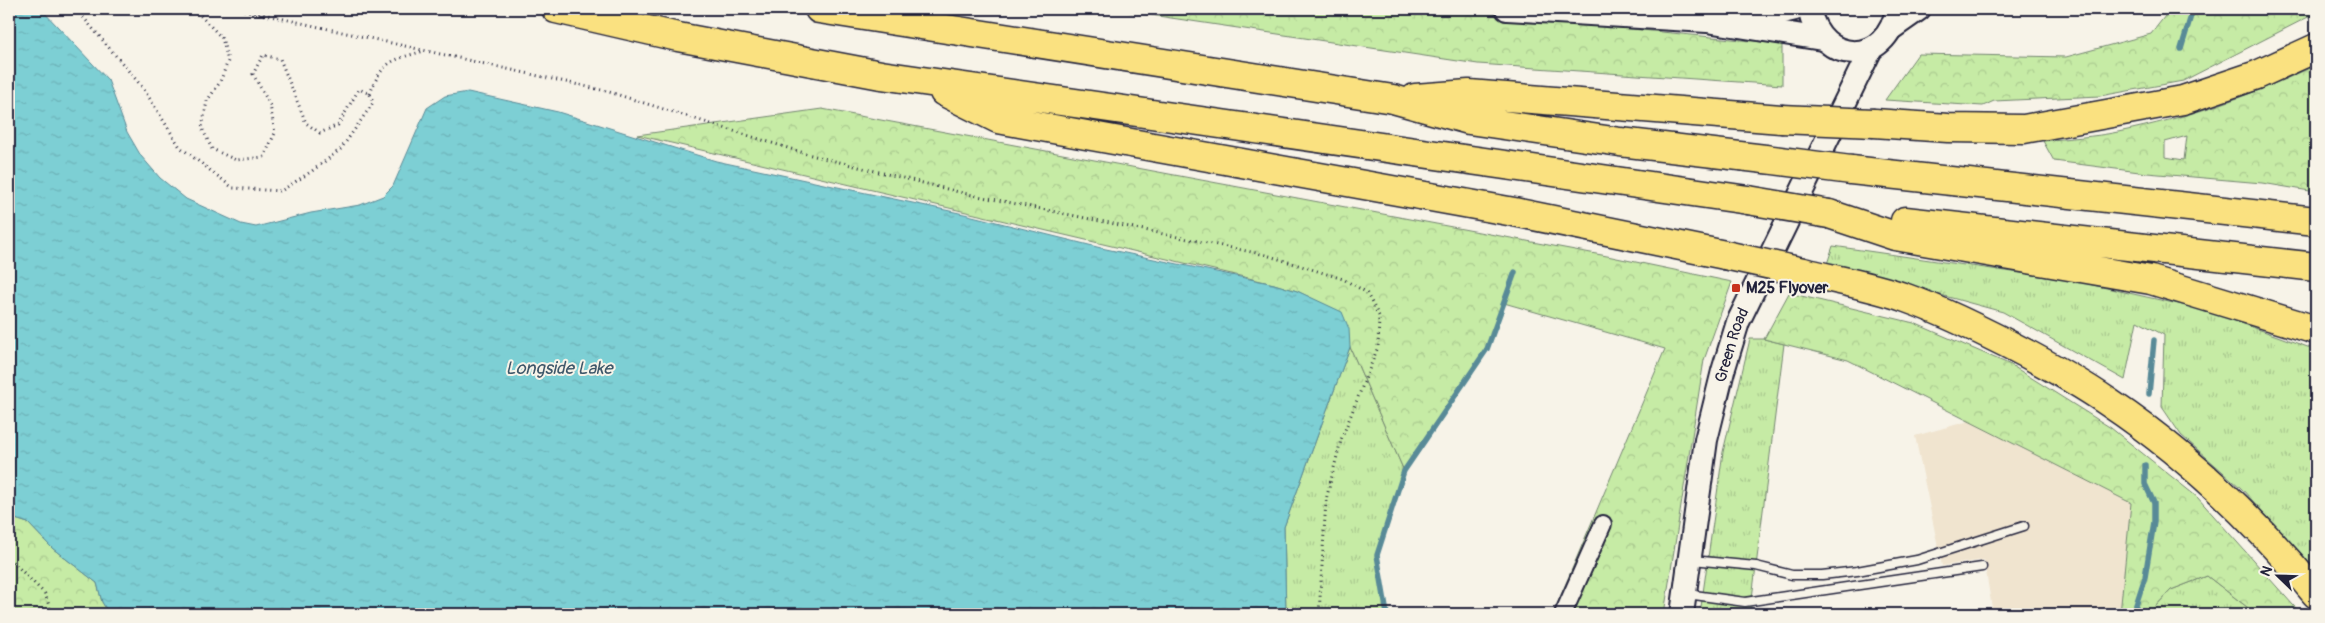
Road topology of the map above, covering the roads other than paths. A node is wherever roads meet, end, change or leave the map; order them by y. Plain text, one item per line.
1 (556, 9) edge
2 (819, 9) edge
3 (1507, 9) edge
4 (1795, 9) edge
5 (1809, 9) edge
6 (1919, 9) edge
7 (1895, 18) edge
8 (1707, 22) junction
9 (1830, 44) junction
10 (1871, 48) junction
11 (2316, 48) edge
12 (922, 81) junction
13 (1846, 96) junction
14 (1394, 99) junction
15 (1829, 214) junction
16 (2316, 221) edge
17 (2316, 267) edge
18 (2316, 330) edge
19 (1602, 524) dead end
20 (2024, 526) dead end
21 (1690, 560) junction
22 (1982, 566) dead end
23 (2316, 594) edge
24 (1683, 604) edge
25 (1563, 614) edge

1 - 12 highway
2 - 14 highway
3 - 8 main road
4 - 8 main road
5 - 9 main road
6 - 7 main road
7 - 10 main road
8 - 9 main road
9 - 10 main road
9 - 13 main road
10 - 13 main road, Green Road
11 - 14 highway, bridge
12 - 15 highway, bridge
12 - 23 highway, bridge
13 - 21 main road, Green Road
14 - 16 highway, bridge
15 - 17 highway
15 - 18 highway
19 - 25 street
20 - 21 lane
21 - 24 main road, Green Road
22 - 24 lane

